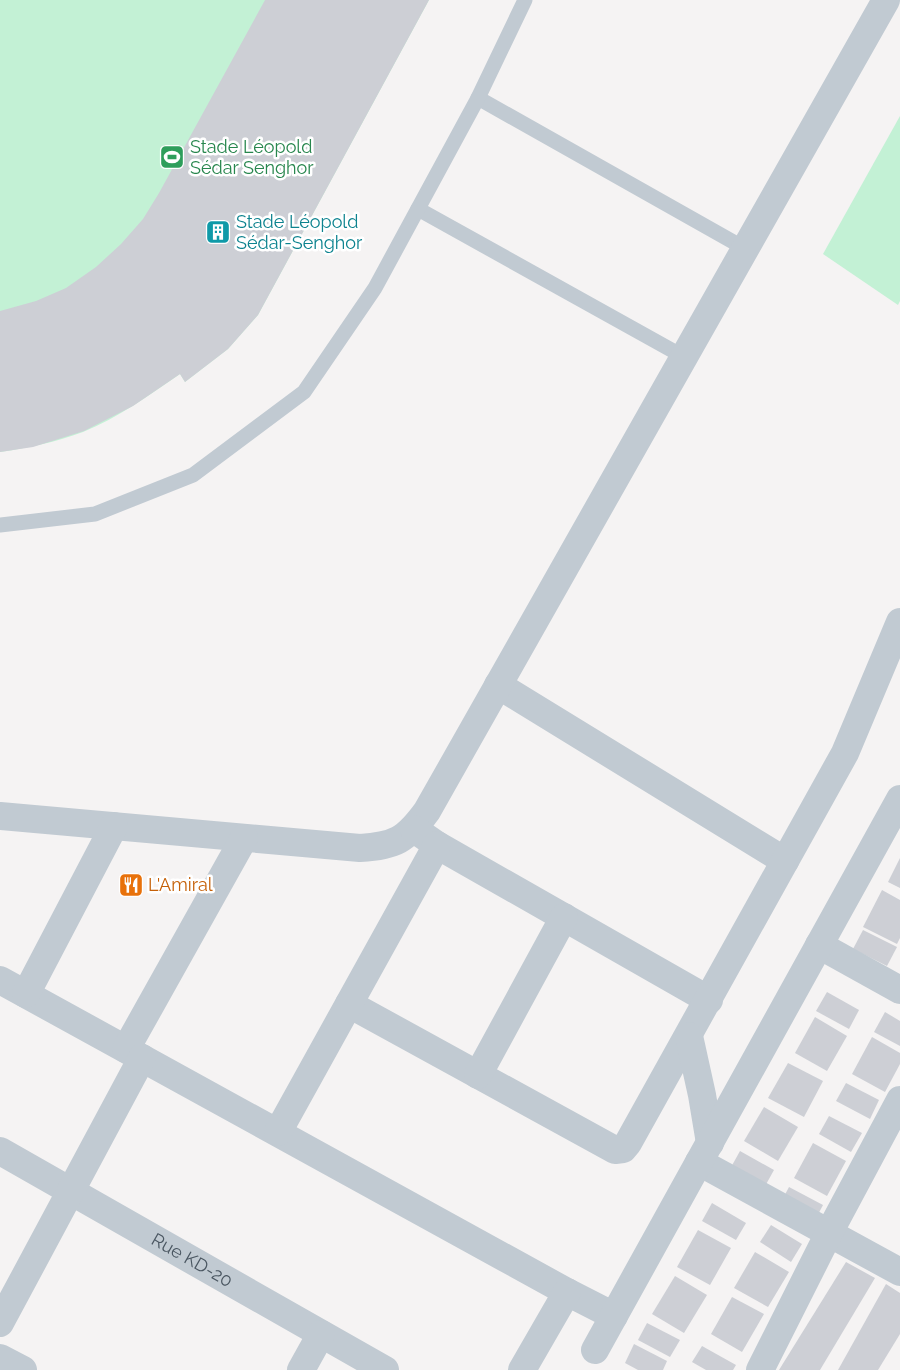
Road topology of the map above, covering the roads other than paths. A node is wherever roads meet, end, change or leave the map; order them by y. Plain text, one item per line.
1 (525, 0) edge
2 (886, 0) edge
3 (478, 98) junction
4 (418, 209) junction
5 (744, 248) junction
6 (684, 357) junction
7 (0, 525) edge
8 (900, 622) edge
9 (498, 685) junction
10 (900, 799) edge
11 (0, 816) edge
12 (114, 826) junction
13 (414, 828) junction
14 (244, 838) junction
15 (437, 845) junction
16 (785, 861) junction
17 (564, 917) junction
18 (819, 945) junction
19 (0, 980) edge
20 (900, 990) edge
21 (26, 994) junction
22 (709, 1000) junction
23 (349, 1004) junction
24 (689, 1036) junction
25 (134, 1054) junction
26 (478, 1075) junction
27 (900, 1100) edge
28 (278, 1132) junction
29 (0, 1151) edge
30 (704, 1153) junction
31 (71, 1191) junction
32 (828, 1233) junction
33 (900, 1272) edge
34 (566, 1292) junction
35 (614, 1316) junction
36 (0, 1323) edge
37 (321, 1334) junction
38 (596, 1350) dead end
39 (0, 1358) edge
40 (23, 1370) edge
41 (301, 1370) edge
42 (385, 1370) edge
43 (522, 1370) edge
44 (760, 1370) edge

1 - 3 lane
2 - 5 street
3 - 4 lane
3 - 5 lane
4 - 6 lane
4 - 7 lane
5 - 6 street
6 - 9 street
8 - 16 street
9 - 13 street
9 - 16 street
10 - 18 street
11 - 12 street
12 - 14 street
12 - 21 street
13 - 14 street
13 - 15 street
14 - 25 street
15 - 17 street
15 - 23 street
16 - 22 street
17 - 22 street
17 - 26 street
18 - 20 street
18 - 30 street
19 - 21 street
21 - 25 street
22 - 24 street
23 - 26 street
23 - 28 street
24 - 26 street
24 - 30 street
25 - 28 street
25 - 31 street
27 - 32 street
28 - 34 street
29 - 31 street, Rue KD-20
30 - 32 street
30 - 35 street
31 - 36 street
31 - 37 street, Rue KD-20
32 - 33 street
32 - 44 street
34 - 35 street
34 - 43 street
35 - 38 street
37 - 41 street
37 - 42 street, Rue KD-20
39 - 40 street

